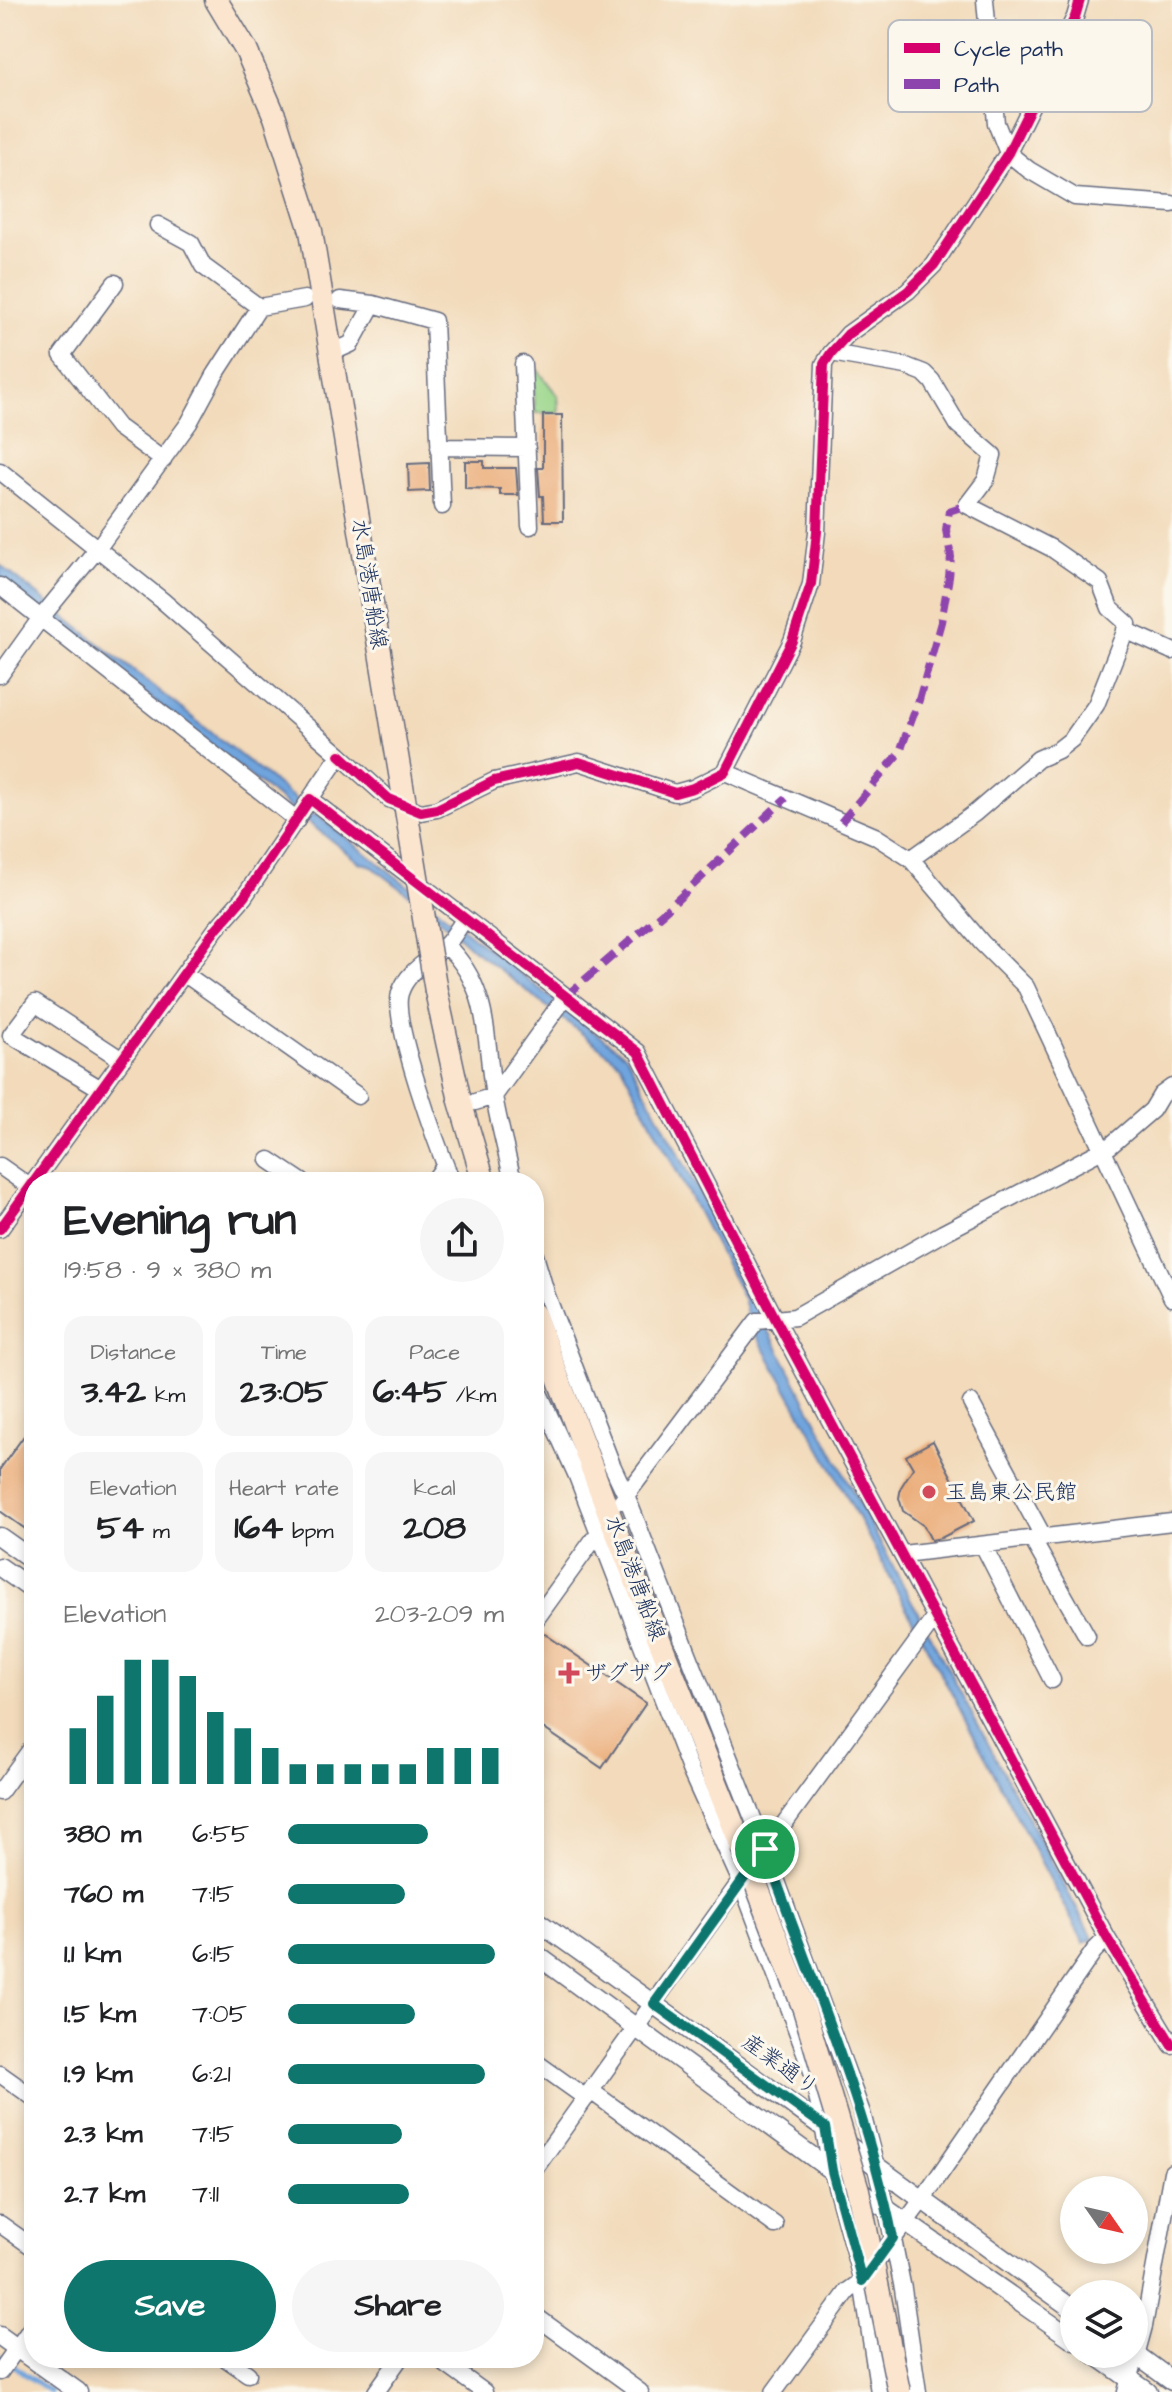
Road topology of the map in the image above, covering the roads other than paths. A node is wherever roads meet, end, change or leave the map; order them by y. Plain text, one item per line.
1 (216, 0) edge
2 (985, 0) edge
3 (1080, 0) edge
4 (987, 20) edge
5 (1074, 20) edge
6 (995, 112) edge
7 (1028, 112) edge
8 (1008, 153) junction
9 (1172, 204) edge
10 (158, 225) dead end
11 (115, 283) dead end
12 (305, 299) dead end
13 (340, 300) dead end
14 (373, 304) junction
15 (259, 307) junction
16 (333, 352) junction
17 (831, 353) junction
18 (523, 364) dead end
19 (439, 447) junction
20 (527, 448) junction
21 (163, 460) junction
22 (0, 471) edge
23 (442, 506) dead end
24 (530, 526) dead end
25 (98, 548) junction
26 (0, 586) edge
27 (40, 619) junction
28 (1125, 630) junction
29 (1172, 651) edge
30 (0, 675) edge
31 (340, 755) junction
32 (725, 772) junction
33 (310, 799) junction
34 (297, 820) junction
35 (911, 859) junction
36 (464, 920) junction
37 (446, 945) junction
38 (185, 974) junction
39 (566, 996) junction
40 (122, 1060) junction
41 (1172, 1087) edge
42 (101, 1089) junction
43 (358, 1096) dead end
44 (494, 1096) junction
45 (475, 1102) dead end
46 (446, 1110) dead end
47 (428, 1116) junction
48 (1100, 1148) junction
49 (269, 1160) dead end
50 (445, 1165) junction
51 (0, 1166) edge
52 (41, 1172) edge
53 (287, 1172) edge
54 (440, 1172) edge
55 (448, 1172) edge
56 (481, 1172) edge
57 (511, 1172) edge
58 (24, 1183) edge
59 (24, 1195) edge
60 (0, 1229) edge
61 (544, 1286) edge
62 (1172, 1298) edge
63 (775, 1318) junction
64 (544, 1344) edge
65 (971, 1403) dead end
66 (544, 1404) edge
67 (626, 1495) junction
68 (1172, 1522) edge
69 (604, 1525) junction
70 (0, 1537) edge
71 (1038, 1538) junction
72 (983, 1545) junction
73 (24, 1554) edge
74 (903, 1554) junction
75 (0, 1567) edge
76 (24, 1584) edge
77 (544, 1608) edge
78 (936, 1616) junction
79 (1087, 1636) dead end
80 (1052, 1680) dead end
81 (24, 1759) edge
82 (0, 1792) edge
83 (765, 1849) junction
84 (741, 1882) junction
85 (544, 1926) edge
86 (1107, 1938) junction
87 (544, 1960) edge
88 (654, 2004) junction
89 (637, 2027) junction
90 (1172, 2045) edge
91 (544, 2067) edge
92 (0, 2074) edge
93 (24, 2091) edge
94 (589, 2094) junction
95 (825, 2127) junction
96 (544, 2156) edge
97 (877, 2169) junction
98 (832, 2171) junction
99 (1172, 2172) edge
100 (922, 2200) junction
101 (887, 2210) junction
102 (906, 2222) junction
103 (0, 2224) edge
104 (775, 2225) dead end
105 (893, 2238) junction
106 (24, 2241) edge
107 (862, 2281) junction
108 (1148, 2293) edge
109 (1060, 2300) edge
110 (544, 2322) edge
111 (1060, 2330) edge
112 (0, 2336) edge
113 (24, 2338) edge
114 (17, 2348) junction
115 (24, 2353) edge
116 (1148, 2363) edge
117 (45, 2368) edge
118 (239, 2368) edge
119 (394, 2368) edge
120 (451, 2368) edge
121 (1109, 2368) edge
122 (0, 2372) edge
123 (248, 2374) dead end
124 (1172, 2381) edge
125 (1129, 2386) edge
126 (382, 2390) edge
127 (78, 2392) edge
128 (484, 2392) edge
129 (640, 2392) edge
130 (774, 2392) edge
131 (879, 2392) edge
132 (899, 2392) edge
133 (918, 2392) edge
134 (1148, 2392) edge

1 - 16 main road, 水島港唐船線
2 - 4 street
3 - 5 street
6 - 8 street
7 - 8 street
8 - 9 street
8 - 17 street
10 - 15 street
11 - 21 street
12 - 15 street
13 - 14 street
14 - 16 street
14 - 19 street
15 - 21 street
16 - 56 main road, 水島港唐船線, bridge
17 - 28 street
17 - 32 street
18 - 20 street
19 - 20 street
19 - 23 street
20 - 24 street
21 - 25 street
22 - 25 street
25 - 27 street
25 - 31 street
26 - 27 street
27 - 30 street
27 - 34 street
28 - 29 street
28 - 35 street
31 - 32 street
31 - 33 street
32 - 35 street
33 - 34 street
33 - 36 street
34 - 38 street
35 - 48 street
36 - 37 street
36 - 39 street
37 - 44 street
37 - 47 street
38 - 40 street
38 - 43 street
39 - 44 street
39 - 63 street
40 - 42 street
40 - 42 street
41 - 48 street
42 - 52 street
44 - 45 street
44 - 57 street
46 - 47 street
47 - 50 street
48 - 62 street
48 - 63 street
49 - 53 street
50 - 54 street
50 - 55 street
51 - 58 street
59 - 60 street
61 - 67 street
63 - 67 street
63 - 74 street
64 - 69 main road, 水島港唐船線
65 - 71 street
66 - 69 street
67 - 69 street
67 - 83 street
68 - 71 street
69 - 77 street
69 - 84 street
69 - 132 main road, 水島港唐船線, bridge
70 - 73 street
71 - 72 street
71 - 79 street
72 - 74 street
72 - 80 street
74 - 78 street
75 - 76 street
78 - 83 street
78 - 86 street
81 - 82 street
83 - 84 street
83 - 97 street
84 - 88 street
84 - 95 street
85 - 88 street, 産業通り
86 - 90 street
86 - 100 street
87 - 89 street
88 - 89 street
88 - 95 street, 産業通り
89 - 94 street
89 - 98 street
91 - 94 street
92 - 93 street
94 - 96 street
94 - 104 street
95 - 97 street, 産業通り
95 - 98 street
97 - 100 street, 産業通り
97 - 101 street
98 - 101 street
98 - 107 street
99 - 108 street
100 - 102 street
100 - 109 street, 産業通り
101 - 102 street
101 - 105 street
102 - 105 street
102 - 111 street
103 - 106 street
105 - 107 street
105 - 133 street
107 - 130 street
107 - 131 street
110 - 129 street
112 - 114 street
113 - 114 street
114 - 115 street
114 - 122 street
116 - 124 street
117 - 127 street
118 - 123 street
119 - 126 street
120 - 128 street
121 - 125 street
125 - 134 street

